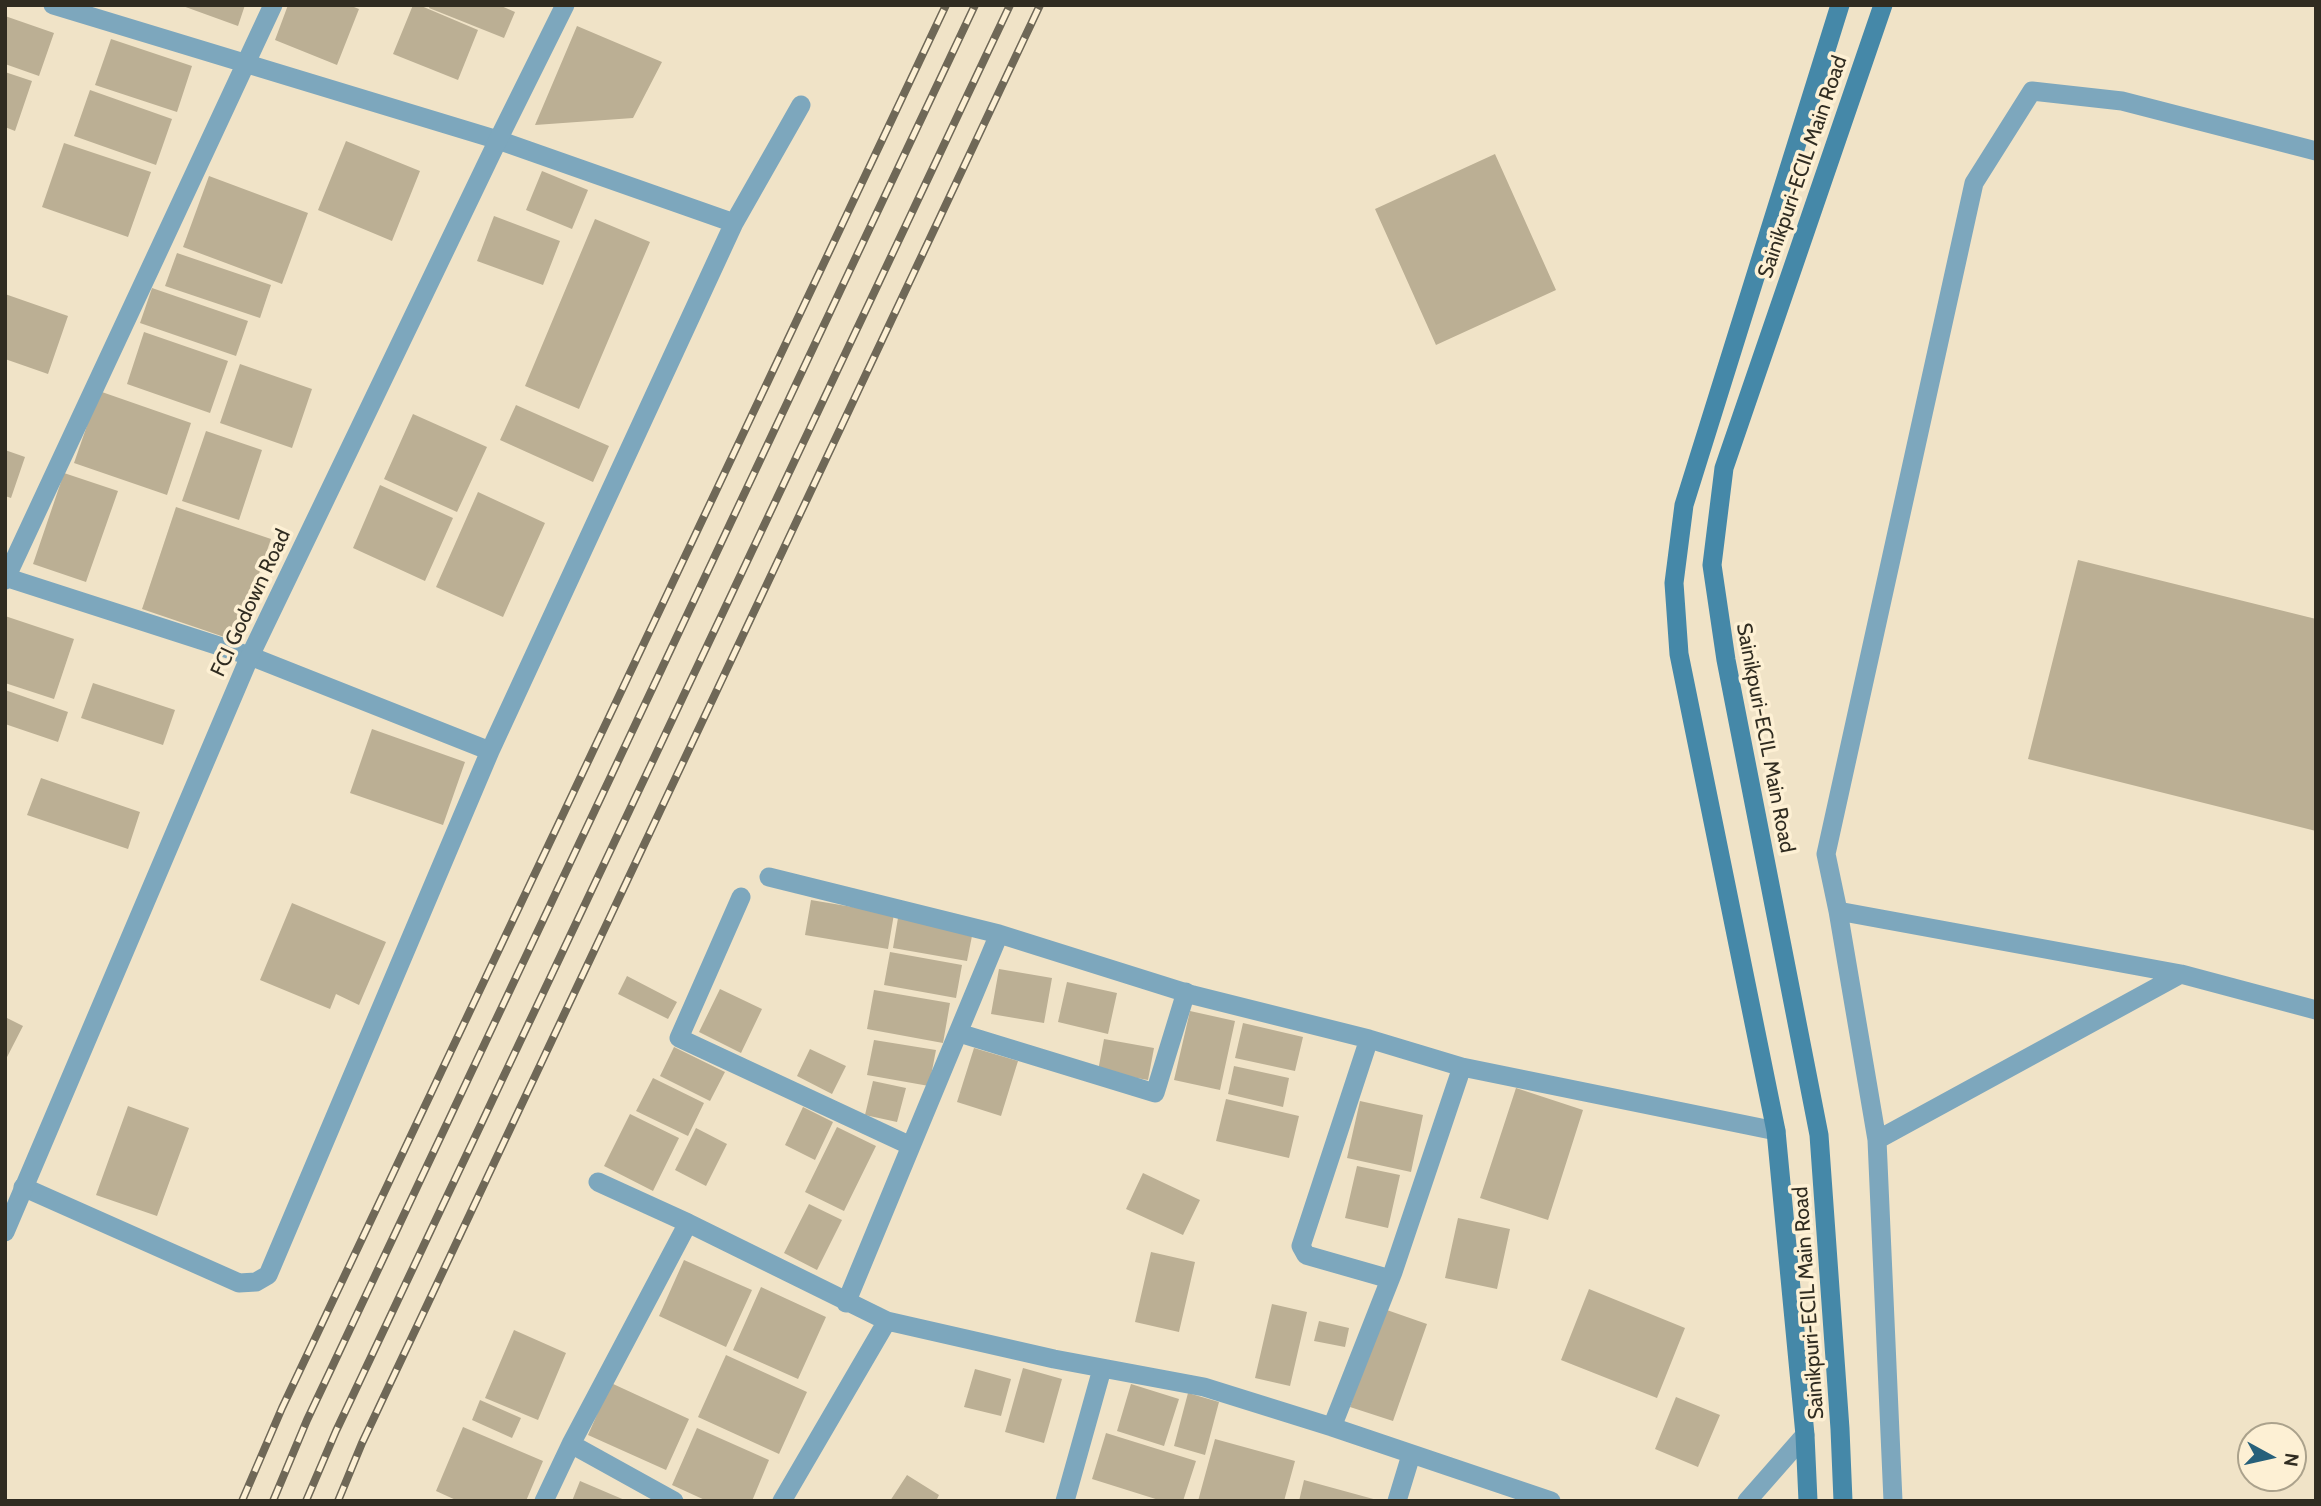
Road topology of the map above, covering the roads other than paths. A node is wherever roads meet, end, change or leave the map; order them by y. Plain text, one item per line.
1 (53, 5) edge
2 (273, 5) edge
3 (565, 5) edge
4 (1840, 5) edge
5 (1883, 5) edge
6 (247, 63) junction
7 (801, 105) dead end
8 (498, 140) junction
9 (2316, 151) edge
10 (734, 223) junction
11 (6, 578) edge
12 (250, 656) junction
13 (491, 751) junction
14 (769, 877) dead end
15 (741, 897) dead end
16 (1838, 911) junction
17 (999, 933) junction
18 (2181, 974) junction
19 (1186, 992) junction
20 (2316, 1010) edge
21 (958, 1033) junction
22 (1369, 1039) junction
23 (1462, 1067) junction
24 (1776, 1131) junction
25 (1877, 1140) junction
26 (911, 1146) junction
27 (598, 1182) dead end
28 (23, 1187) junction
29 (688, 1223) junction
30 (5, 1232) edge
31 (1390, 1279) junction
32 (846, 1303) junction
33 (887, 1321) junction
34 (1102, 1369) junction
35 (1332, 1427) junction
36 (1805, 1435) junction
37 (570, 1444) junction
38 (1411, 1455) junction
39 (544, 1501) edge
40 (674, 1501) edge
41 (782, 1501) edge
42 (1065, 1501) edge
43 (1397, 1501) edge
44 (1551, 1501) edge
45 (1747, 1501) edge
46 (1808, 1501) edge
47 (1843, 1501) edge
48 (1893, 1501) edge

1 - 6 street
2 - 6 street
3 - 8 street, FCI Godown Road
4 - 24 main road, Sainikpuri-ECIL Main Road
5 - 47 main road, Sainikpuri-ECIL Main Road
6 - 8 street
6 - 11 street
7 - 10 street
8 - 10 street
8 - 12 street, FCI Godown Road
9 - 16 street
10 - 13 street
11 - 12 street
12 - 13 street
12 - 28 street, FCI Godown Road
13 - 28 street
14 - 17 street
15 - 26 street
16 - 18 street
16 - 25 street
17 - 19 street
17 - 21 street
18 - 20 street
18 - 25 street
19 - 21 street
19 - 22 street
21 - 26 street
22 - 23 street
22 - 31 street
23 - 24 street
23 - 31 street
24 - 36 main road, Sainikpuri-ECIL Main Road
25 - 48 street
26 - 32 street
27 - 29 street
28 - 30 street, FCI Godown Road
29 - 32 street
29 - 37 street
31 - 35 street
32 - 33 street
33 - 34 street
33 - 41 street
34 - 35 street
34 - 42 street
35 - 38 street
36 - 45 street
36 - 46 main road, Sainikpuri-ECIL Main Road
37 - 39 street
37 - 40 street
38 - 43 street
38 - 44 street

